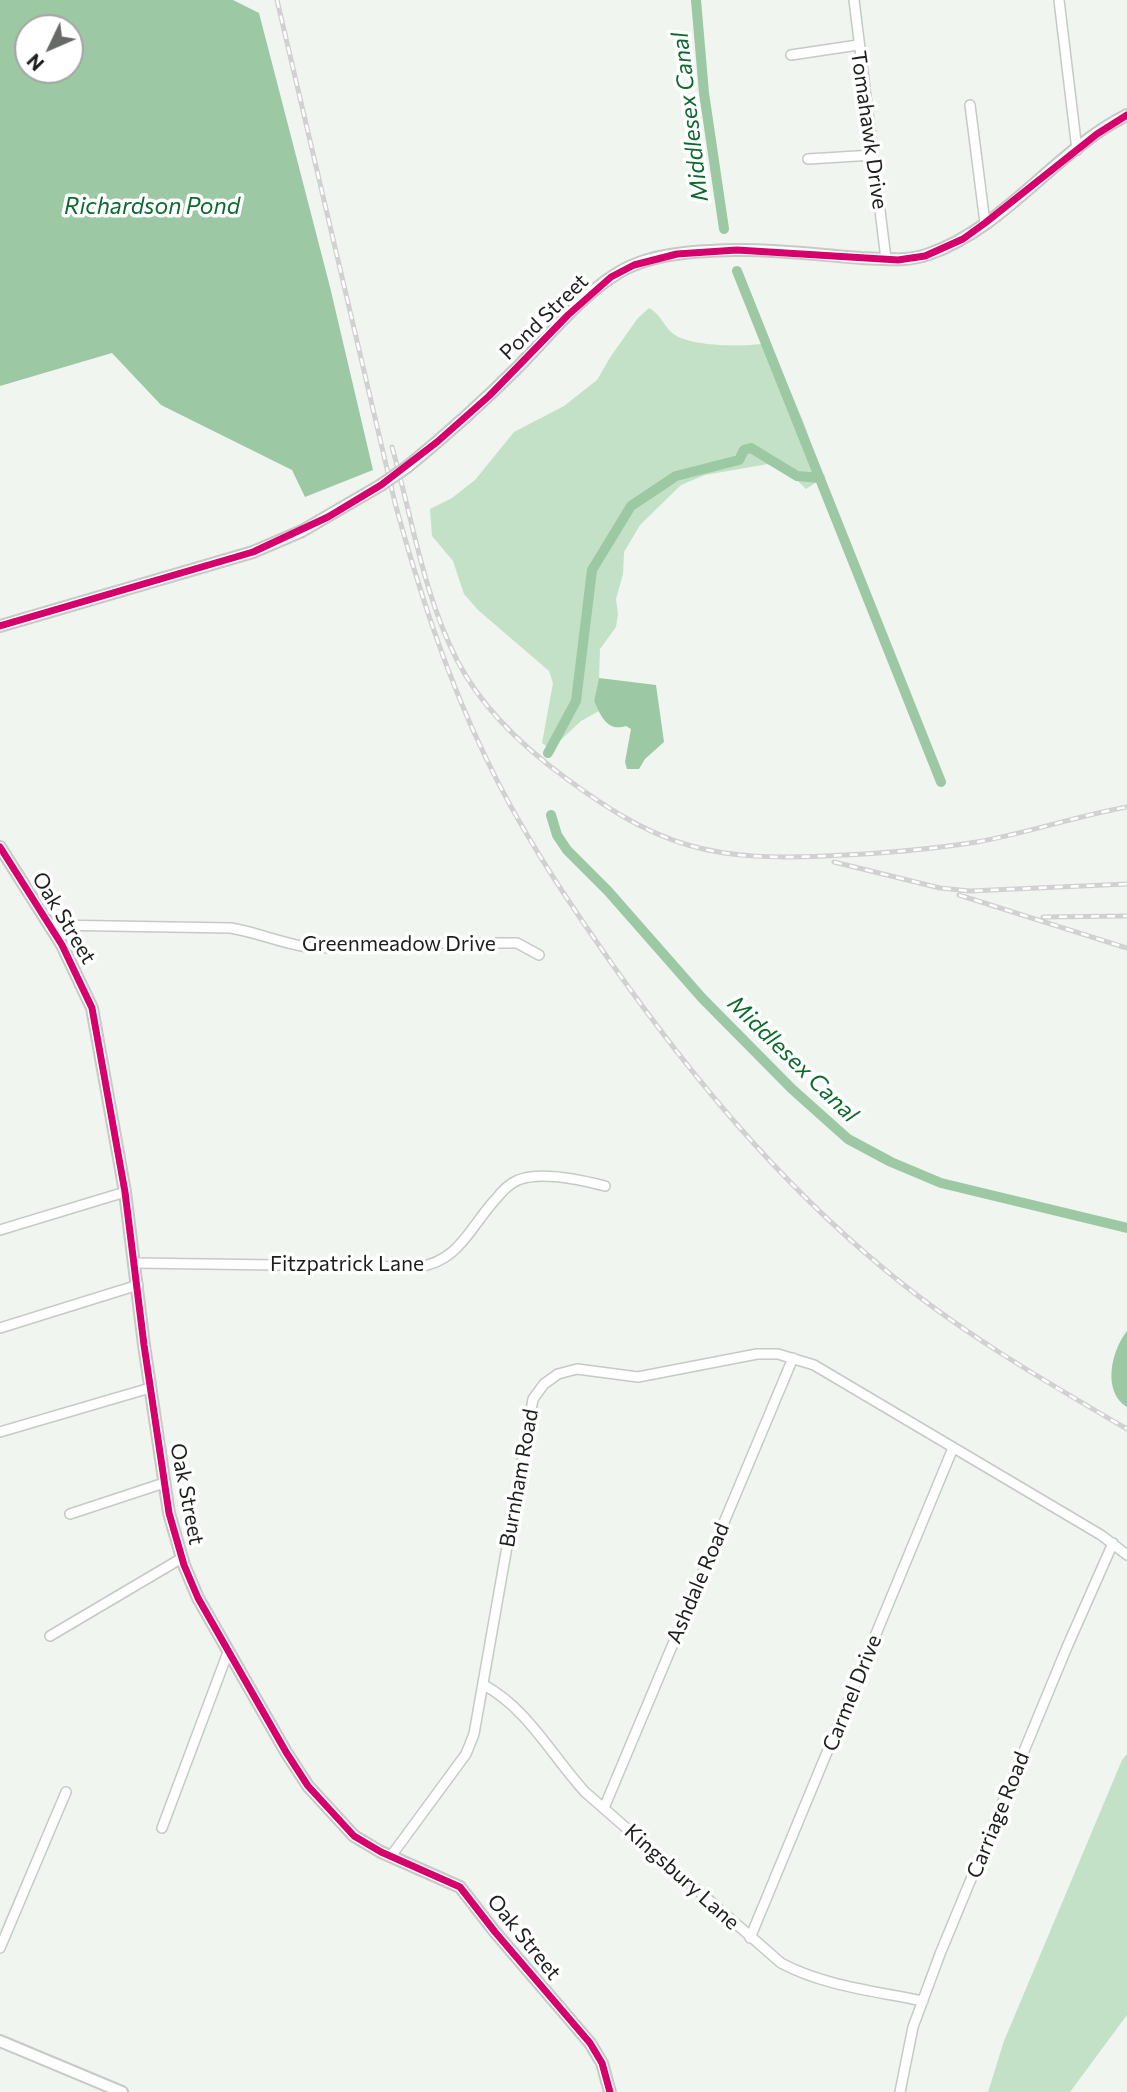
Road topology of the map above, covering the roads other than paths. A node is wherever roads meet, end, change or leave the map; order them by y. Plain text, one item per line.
1 (854, 0) edge
2 (1059, 0) edge
3 (858, 45) junction
4 (791, 55) dead end
5 (970, 105) dead end
6 (1127, 114) edge
7 (1077, 150) junction
8 (873, 155) junction
9 (808, 159) dead end
10 (985, 223) junction
11 (886, 259) junction
12 (0, 626) edge
13 (0, 847) edge
14 (50, 925) junction
15 (539, 955) dead end
16 (605, 1186) dead end
17 (125, 1192) junction
18 (0, 1230) edge
19 (135, 1263) junction
20 (138, 1285) junction
21 (0, 1328) edge
22 (793, 1358) junction
23 (150, 1388) junction
24 (0, 1432) edge
25 (953, 1448) junction
26 (164, 1483) junction
27 (70, 1514) dead end
28 (1113, 1543) junction
29 (1127, 1555) edge
30 (182, 1558) junction
31 (50, 1636) dead end
32 (228, 1652) junction
33 (484, 1685) junction
34 (66, 1792) dead end
35 (604, 1808) junction
36 (162, 1828) dead end
37 (391, 1856) junction
38 (750, 1938) junction
39 (1, 1945) edge
40 (922, 2001) junction
41 (0, 2041) edge
42 (122, 2092) edge
43 (610, 2092) edge
44 (900, 2092) edge

1 - 3 street, Tomahawk Drive
2 - 7 street
3 - 4 street
3 - 8 street, Tomahawk Drive
5 - 10 street
6 - 7 street, Pond Street
7 - 10 street, Pond Street
8 - 9 street
8 - 11 street, Tomahawk Drive
10 - 11 street, Pond Street
11 - 12 street, Pond Street, bridge
13 - 14 street, Oak Street
14 - 15 street, Greenmeadow Drive
14 - 17 street, Oak Street
16 - 19 street, Fitzpatrick Lane
17 - 18 street
17 - 19 street, Oak Street
19 - 20 street, Oak Street
20 - 21 street
20 - 23 street, Oak Street
22 - 25 street, Burnham Road
22 - 33 street, Burnham Road
22 - 35 street, Ashdale Road
23 - 24 street
23 - 26 street, Oak Street
25 - 28 street, Burnham Road
25 - 38 street, Carmel Drive
26 - 27 street
26 - 30 street, Oak Street
28 - 29 street, Burnham Road
28 - 40 street, Carriage Road
30 - 31 street
30 - 32 street, Oak Street
32 - 36 street
32 - 37 street, Oak Street
33 - 35 street, Kingsbury Lane
33 - 37 street, Burnham Road
34 - 39 street
35 - 38 street, Kingsbury Lane
37 - 43 street, Oak Street
38 - 40 street, Kingsbury Lane
40 - 44 street, Carriage Road
41 - 42 street

